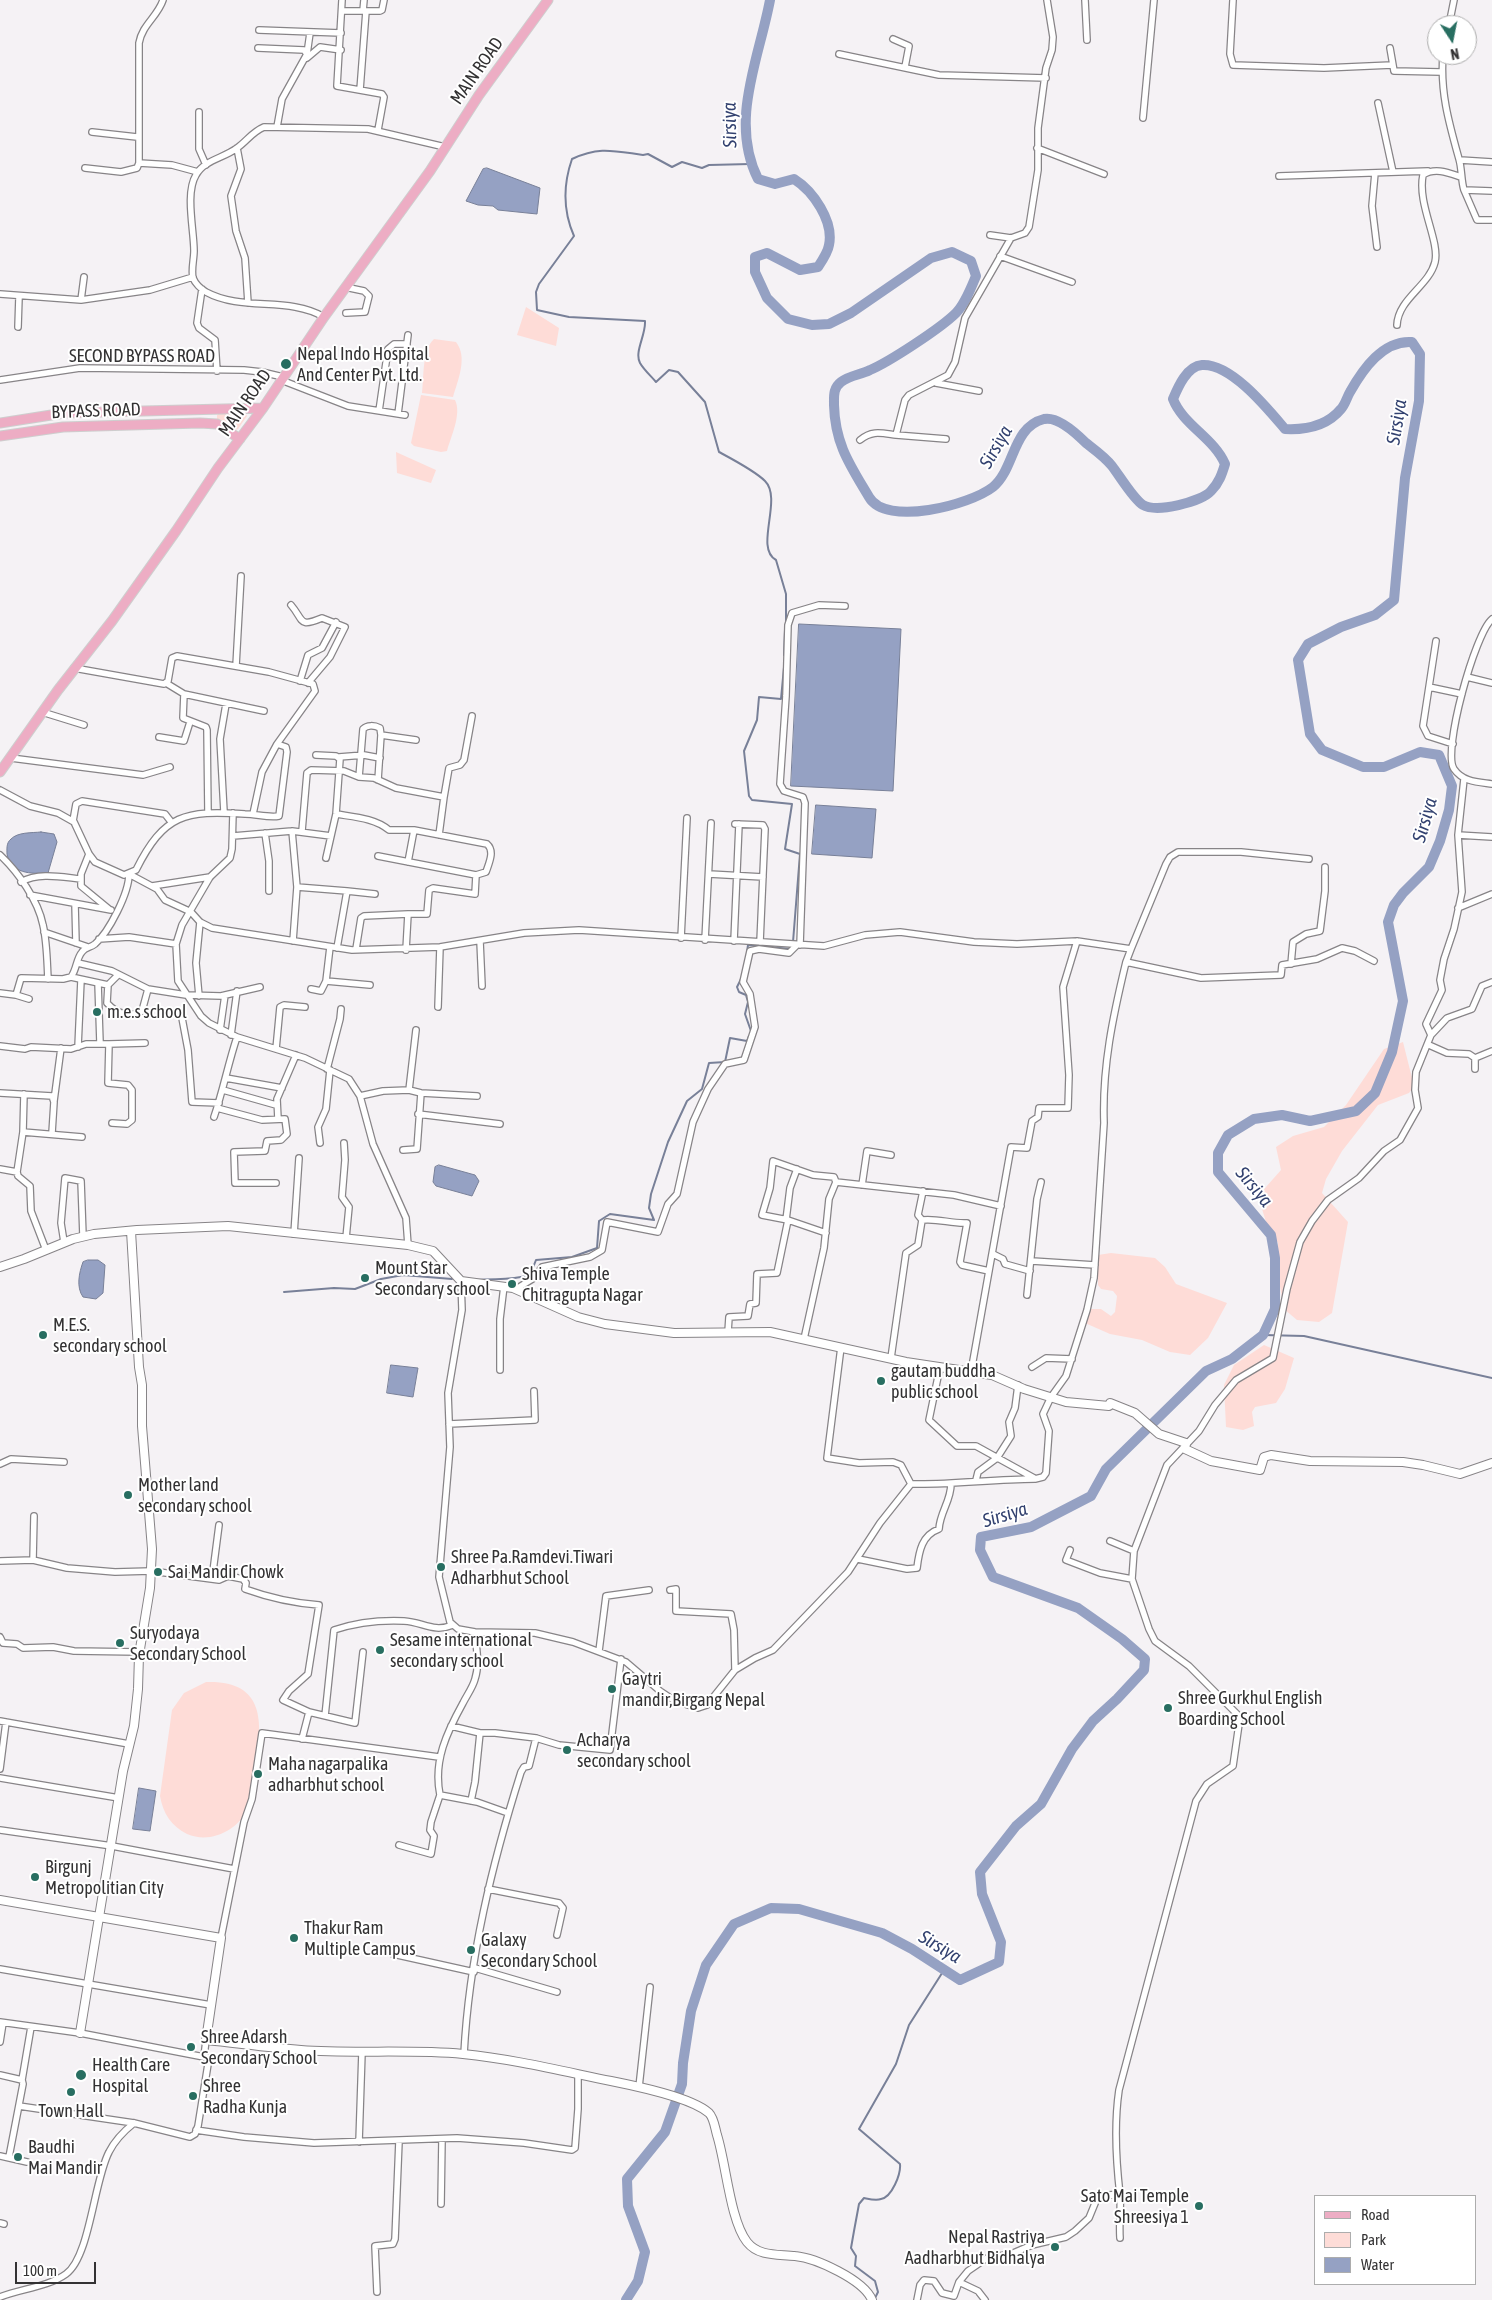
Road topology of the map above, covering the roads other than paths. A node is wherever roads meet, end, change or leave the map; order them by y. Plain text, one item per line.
1 (163, 0) edge
2 (342, 0) edge
3 (364, 0) edge
4 (384, 0) edge
5 (548, 0) edge
6 (1047, 0) edge
7 (1085, 0) edge
8 (1154, 0) edge
9 (1233, 0) edge
10 (1454, 0) edge
11 (342, 11) junction
12 (365, 11) junction
13 (1451, 15) edge
14 (259, 30) dead end
15 (310, 33) junction
16 (341, 33) junction
17 (893, 39) dead end
18 (1087, 40) dead end
19 (258, 48) dead end
20 (1390, 48) dead end
21 (341, 50) junction
22 (839, 54) dead end
23 (307, 56) junction
24 (1392, 65) junction
25 (1442, 65) edge
26 (905, 67) junction
27 (1442, 72) junction
28 (1046, 78) junction
29 (360, 90) junction
30 (1378, 103) dead end
31 (199, 112) dead end
32 (1143, 118) dead end
33 (277, 127) junction
34 (378, 130) junction
35 (92, 132) dead end
36 (137, 137) junction
37 (445, 147) junction
38 (237, 148) junction
39 (1037, 148) junction
40 (1460, 160) junction
41 (1492, 162) edge
42 (139, 163) junction
43 (206, 165) junction
44 (85, 168) dead end
45 (1428, 171) junction
46 (198, 172) junction
47 (1393, 172) junction
48 (1375, 173) junction
49 (1104, 174) dead end
50 (1279, 176) dead end
51 (1461, 177) junction
52 (1464, 190) junction
53 (1492, 191) edge
54 (1492, 220) edge
55 (990, 236) dead end
56 (1011, 238) junction
57 (1377, 247) dead end
58 (1000, 256) junction
59 (84, 277) dead end
60 (192, 277) junction
61 (1072, 282) dead end
62 (345, 288) junction
63 (202, 289) junction
64 (0, 294) edge
65 (20, 297) junction
66 (82, 300) junction
67 (248, 303) junction
68 (346, 313) dead end
69 (324, 318) junction
70 (1397, 325) dead end
71 (18, 327) dead end
72 (408, 335) dead end
73 (407, 344) junction
74 (217, 371) junction
75 (282, 379) junction
76 (0, 380) edge
77 (934, 382) junction
78 (979, 391) dead end
79 (263, 408) junction
80 (379, 411) junction
81 (192, 412) junction
82 (398, 414) junction
83 (405, 415) dead end
84 (4, 423) edge
85 (193, 424) junction
86 (5, 435) edge
87 (896, 435) junction
88 (946, 438) dead end
89 (240, 439) junction
90 (860, 440) dead end
91 (241, 576) dead end
92 (291, 605) dead end
93 (845, 606) dead end
94 (1492, 619) edge
95 (336, 622) junction
96 (1436, 641) dead end
97 (236, 666) junction
98 (74, 668) junction
99 (1467, 676) junction
100 (300, 680) junction
101 (166, 682) junction
102 (308, 683) junction
103 (1492, 683) edge
104 (1429, 687) junction
105 (184, 694) junction
106 (1462, 694) junction
107 (226, 704) junction
108 (264, 711) dead end
109 (42, 712) junction
110 (472, 716) dead end
111 (190, 722) junction
112 (84, 725) dead end
113 (382, 735) junction
114 (159, 737) dead end
115 (416, 740) dead end
116 (277, 744) junction
117 (1453, 744) junction
118 (361, 755) junction
119 (316, 756) dead end
120 (339, 757) junction
121 (11, 758) junction
122 (380, 758) junction
123 (170, 767) dead end
124 (0, 772) edge
125 (339, 772) junction
126 (359, 777) junction
127 (1464, 779) junction
128 (378, 780) junction
129 (1492, 784) edge
130 (0, 790) edge
131 (444, 797) junction
132 (208, 812) junction
133 (224, 812) junction
134 (233, 813) junction
135 (253, 814) junction
136 (336, 814) junction
137 (687, 818) dead end
138 (73, 821) junction
139 (172, 823) junction
140 (711, 823) dead end
141 (414, 830) junction
142 (292, 831) junction
143 (302, 832) junction
144 (266, 834) junction
145 (439, 835) junction
146 (1458, 835) junction
147 (233, 836) junction
148 (331, 836) junction
149 (1492, 837) edge
150 (89, 854) junction
151 (0, 855) edge
152 (378, 856) dead end
153 (326, 858) dead end
154 (1309, 859) dead end
155 (408, 862) junction
156 (1324, 867) dead end
157 (129, 874) junction
158 (709, 874) junction
159 (476, 875) junction
160 (737, 875) junction
161 (763, 876) junction
162 (210, 877) junction
163 (81, 878) junction
164 (21, 882) junction
165 (151, 886) junction
166 (297, 887) junction
167 (269, 891) dead end
168 (347, 891) junction
169 (376, 894) dead end
170 (1492, 894) edge
171 (30, 895) junction
172 (75, 904) junction
173 (1458, 908) junction
174 (113, 912) junction
175 (191, 912) junction
176 (408, 914) junction
177 (200, 922) junction
178 (44, 932) junction
179 (681, 938) junction
180 (100, 939) junction
181 (706, 940) junction
182 (480, 941) junction
183 (734, 941) junction
184 (1078, 941) junction
185 (76, 942) junction
186 (293, 942) junction
187 (760, 942) junction
188 (176, 944) junction
189 (794, 945) junction
190 (90, 947) junction
191 (330, 947) junction
192 (440, 947) junction
193 (337, 948) junction
194 (356, 949) junction
195 (1131, 949) junction
196 (406, 950) junction
197 (1374, 961) dead end
198 (1126, 962) junction
199 (78, 963) junction
200 (1290, 964) junction
201 (118, 975) junction
202 (71, 977) junction
203 (48, 979) junction
204 (80, 980) junction
205 (326, 981) junction
206 (98, 982) junction
207 (1492, 982) edge
208 (108, 985) junction
209 (370, 985) dead end
210 (482, 986) dead end
211 (260, 987) dead end
212 (148, 989) junction
213 (311, 989) dead end
214 (237, 991) junction
215 (0, 993) edge
216 (16, 994) junction
217 (186, 995) junction
218 (225, 995) junction
219 (199, 996) junction
220 (29, 999) dead end
221 (305, 1007) dead end
222 (438, 1007) dead end
223 (341, 1008) dead end
224 (182, 1018) dead end
225 (220, 1030) junction
226 (416, 1030) dead end
227 (1432, 1035) junction
228 (234, 1036) junction
229 (100, 1043) junction
230 (144, 1043) dead end
231 (109, 1044) junction
232 (1429, 1045) junction
233 (0, 1046) edge
234 (78, 1046) junction
235 (61, 1048) junction
236 (276, 1049) junction
237 (1492, 1051) edge
238 (296, 1054) junction
239 (1476, 1058) junction
240 (328, 1069) junction
241 (1475, 1069) dead end
242 (226, 1078) junction
243 (282, 1088) junction
244 (224, 1090) junction
245 (409, 1090) junction
246 (0, 1093) edge
247 (421, 1093) junction
248 (24, 1094) junction
249 (360, 1096) junction
250 (477, 1096) dead end
251 (54, 1102) junction
252 (276, 1105) junction
253 (218, 1106) junction
254 (418, 1114) junction
255 (214, 1118) dead end
256 (278, 1119) junction
257 (112, 1123) dead end
258 (500, 1124) dead end
259 (23, 1132) junction
260 (52, 1133) junction
261 (82, 1138) dead end
262 (320, 1143) dead end
263 (344, 1143) dead end
264 (404, 1150) dead end
265 (891, 1155) dead end
266 (299, 1158) dead end
267 (797, 1169) junction
268 (0, 1170) edge
269 (16, 1172) junction
270 (836, 1182) junction
271 (1041, 1182) dead end
272 (276, 1183) dead end
273 (862, 1185) junction
274 (923, 1191) junction
275 (1001, 1206) junction
276 (787, 1220) junction
277 (922, 1220) junction
278 (131, 1231) junction
279 (294, 1234) junction
280 (826, 1234) junction
281 (83, 1236) junction
282 (346, 1238) junction
283 (64, 1242) junction
284 (408, 1244) junction
285 (46, 1250) junction
286 (993, 1254) junction
287 (1032, 1261) junction
288 (1095, 1265) junction
289 (0, 1267) edge
290 (988, 1271) junction
291 (1030, 1271) junction
292 (461, 1281) junction
293 (504, 1286) junction
294 (516, 1289) junction
295 (1027, 1294) dead end
296 (728, 1332) junction
297 (804, 1339) junction
298 (841, 1347) junction
299 (891, 1358) junction
300 (1072, 1359) junction
301 (940, 1367) junction
302 (1032, 1367) dead end
303 (500, 1370) dead end
304 (971, 1372) junction
305 (1018, 1385) junction
306 (534, 1392) dead end
307 (1051, 1397) junction
308 (449, 1424) junction
309 (1186, 1443) junction
310 (997, 1458) junction
311 (64, 1462) dead end
312 (1492, 1463) edge
313 (0, 1464) edge
314 (1035, 1479) junction
315 (976, 1480) junction
316 (911, 1484) junction
317 (951, 1484) junction
318 (34, 1516) dead end
319 (219, 1525) dead end
320 (1110, 1542) dead end
321 (1070, 1550) dead end
322 (1134, 1551) junction
323 (858, 1559) junction
324 (33, 1560) junction
325 (0, 1561) edge
326 (152, 1571) junction
327 (212, 1579) junction
328 (1132, 1579) junction
329 (649, 1590) dead end
330 (670, 1590) dead end
331 (453, 1625) junction
332 (476, 1632) junction
333 (0, 1637) edge
334 (600, 1651) junction
335 (139, 1652) junction
336 (363, 1652) dead end
337 (621, 1660) junction
338 (735, 1670) junction
339 (309, 1712) junction
340 (325, 1716) junction
341 (3, 1722) edge
342 (451, 1726) junction
343 (480, 1733) junction
344 (536, 1738) junction
345 (302, 1739) junction
346 (129, 1744) junction
347 (439, 1757) junction
348 (0, 1769) edge
349 (0, 1778) edge
350 (440, 1795) junction
351 (119, 1798) junction
352 (471, 1801) junction
353 (508, 1813) junction
354 (0, 1830) edge
355 (399, 1844) dead end
356 (112, 1846) junction
357 (234, 1869) junction
358 (488, 1889) junction
359 (0, 1900) edge
360 (100, 1917) junction
361 (558, 1936) dead end
362 (221, 1938) junction
363 (393, 1954) dead end
364 (0, 1969) edge
365 (475, 1970) junction
366 (89, 1984) junction
367 (650, 1987) dead end
368 (557, 1992) dead end
369 (211, 2005) junction
370 (2, 2022) edge
371 (31, 2027) junction
372 (80, 2033) junction
373 (206, 2040) junction
374 (0, 2042) edge
375 (362, 2052) junction
376 (464, 2054) junction
377 (204, 2057) junction
378 (578, 2074) junction
379 (0, 2075) edge
380 (22, 2080) junction
381 (639, 2087) junction
382 (19, 2106) junction
383 (134, 2123) junction
384 (196, 2130) junction
385 (442, 2138) junction
386 (399, 2141) junction
387 (359, 2142) junction
388 (0, 2156) edge
389 (9, 2156) junction
390 (27, 2162) dead end
391 (1120, 2194) junction
392 (441, 2204) dead end
393 (1120, 2238) dead end
394 (959, 2282) junction
395 (377, 2292) dead end
396 (0, 2297) edge
397 (872, 2300) edge
398 (917, 2300) edge
399 (985, 2300) edge

1 - 36 street
2 - 11 street
3 - 12 street
4 - 12 street
5 - 37 main road, MAIN ROAD
6 - 28 street
7 - 18 street
8 - 32 street
9 - 24 street
10 - 13 street
11 - 12 street
11 - 16 street
12 - 29 street
14 - 15 street
15 - 16 street
15 - 23 street
16 - 21 street
17 - 26 street
19 - 23 street
20 - 24 street
21 - 23 street
21 - 29 street
22 - 26 street
23 - 33 street
24 - 27 street
25 - 27 street
26 - 28 street
27 - 40 street
28 - 39 street
29 - 34 street
30 - 47 street
31 - 43 street
33 - 34 street
33 - 38 street
34 - 37 street
35 - 36 street
36 - 42 street
37 - 62 main road, MAIN ROAD
38 - 43 street
38 - 67 street
39 - 49 street
39 - 56 street
40 - 41 street
40 - 51 street
42 - 44 street
42 - 46 street
43 - 46 street
45 - 47 street
45 - 51 street
45 - 70 street
46 - 60 street
47 - 48 street
48 - 50 street
48 - 57 street
51 - 52 street
52 - 53 street
52 - 54 street
55 - 56 street
56 - 58 street
58 - 61 street
58 - 77 street
59 - 66 street
60 - 63 street
60 - 66 street
62 - 68 street
62 - 69 main road, MAIN ROAD
63 - 67 street
63 - 74 street
64 - 65 street
65 - 66 street
65 - 71 street
67 - 69 street
69 - 75 main road, MAIN ROAD
72 - 73 street
73 - 80 street
73 - 82 street
74 - 75 street, SECOND BYPASS ROAD
74 - 76 street, SECOND BYPASS ROAD
75 - 79 main road, MAIN ROAD
75 - 80 street, SECOND BYPASS ROAD
77 - 78 street
77 - 87 street
79 - 81 main road, BYPASS ROAD
79 - 89 main road, MAIN ROAD
80 - 82 street, SECOND BYPASS ROAD
81 - 84 main road, BYPASS ROAD
81 - 85 main road
82 - 83 street, SECOND BYPASS ROAD
84 - 86 main road
85 - 86 main road, BYPASS ROAD
85 - 89 main road, BYPASS ROAD
87 - 88 street
87 - 90 street
89 - 98 main road, MAIN ROAD
91 - 97 street
92 - 95 street
93 - 189 street
94 - 99 street
95 - 100 street
95 - 102 street
96 - 104 street
97 - 100 street
97 - 101 street
98 - 101 street
98 - 109 main road, MAIN ROAD
99 - 103 street
99 - 106 street
100 - 102 street
101 - 105 street
102 - 116 street
104 - 106 street
104 - 117 street
105 - 107 street
105 - 111 street
106 - 117 street
107 - 108 street
107 - 133 street
109 - 112 street
109 - 121 main road, MAIN ROAD
110 - 131 street
111 - 114 street
111 - 132 street
113 - 115 street
113 - 118 street
113 - 122 street
116 - 135 street
116 - 135 street
117 - 127 street
118 - 120 street
118 - 122 street
118 - 126 street
119 - 120 street
120 - 125 street
121 - 123 street
121 - 124 main road, MAIN ROAD
122 - 128 street
125 - 126 street
125 - 136 street
125 - 143 street
126 - 128 street
127 - 129 street
127 - 146 street
128 - 131 street
130 - 138 street
131 - 145 street
132 - 133 street
132 - 139 street
133 - 134 street
134 - 135 street
134 - 147 street
136 - 141 street
136 - 148 street
137 - 179 street
138 - 139 street
138 - 150 street
139 - 157 street
140 - 158 street
141 - 145 street
141 - 155 street
142 - 143 street
142 - 144 street
142 - 166 street
143 - 148 street
144 - 147 street
144 - 167 street
145 - 159 street
146 - 149 street
146 - 173 street
147 - 162 street
148 - 153 street
150 - 157 street
150 - 163 street
151 - 164 street
152 - 155 street
154 - 195 street
155 - 159 street
156 - 200 street
157 - 165 street
157 - 174 street
158 - 160 street
158 - 181 street
159 - 176 street
160 - 161 street
160 - 161 street
160 - 183 street
161 - 187 street
162 - 165 street
162 - 175 street
163 - 164 street
163 - 174 street
164 - 171 street
165 - 175 street
166 - 168 street
166 - 186 street
168 - 169 street
168 - 193 street
170 - 173 street
171 - 172 street
171 - 178 street
172 - 174 street
172 - 185 street
173 - 227 street
174 - 180 street
175 - 177 street
175 - 188 street
176 - 194 street
176 - 196 street
177 - 186 street
177 - 219 street
178 - 185 street
178 - 203 street
179 - 181 street
179 - 182 street
180 - 188 street
180 - 190 street
181 - 183 street
182 - 192 street
182 - 210 street
183 - 187 street
184 - 189 street
184 - 195 street
184 - 275 street
185 - 190 street
186 - 191 street
187 - 189 street
188 - 217 street
189 - 294 street
190 - 199 street
191 - 193 street
191 - 205 street
192 - 196 street
192 - 222 street
193 - 194 street
194 - 196 street
195 - 198 street
197 - 200 street
198 - 200 street
198 - 288 street
199 - 201 street
199 - 202 street
201 - 208 street
201 - 212 street
202 - 203 street
202 - 204 street
203 - 216 street
204 - 206 street
204 - 234 street
205 - 209 street
205 - 213 street
206 - 208 street
206 - 229 street
207 - 227 street
208 - 212 street
211 - 214 street
212 - 217 street
214 - 218 street
214 - 228 street
215 - 216 street
216 - 220 street
217 - 219 street
217 - 225 street
218 - 219 street
218 - 225 street
221 - 236 street
223 - 240 street
224 - 253 street
225 - 228 street
226 - 245 street
227 - 232 street
228 - 236 street
228 - 242 street
229 - 231 street
229 - 234 street
230 - 231 street
231 - 257 street
232 - 239 street
232 - 309 street
233 - 235 street
234 - 235 street
235 - 251 street
236 - 238 street
237 - 239 street
238 - 240 street
238 - 243 street
239 - 241 street
240 - 249 street
240 - 262 street
242 - 243 street
242 - 244 street
243 - 252 street
244 - 252 street
244 - 253 street
245 - 247 street
245 - 249 street
246 - 248 street
247 - 250 street
247 - 254 street
248 - 251 street
248 - 259 street
249 - 284 street
251 - 260 street
252 - 256 street
253 - 255 street
253 - 256 street
254 - 258 street
254 - 264 street
256 - 272 street
259 - 260 street
259 - 269 street
260 - 261 street
263 - 282 street
265 - 273 street
266 - 279 street
267 - 270 street
267 - 276 street
267 - 276 street
268 - 269 street
269 - 285 street
270 - 273 street
270 - 280 street
271 - 287 street
273 - 274 street
274 - 275 street
274 - 277 street
275 - 286 street
276 - 280 street
276 - 296 street
277 - 290 street
277 - 299 street
278 - 279 street
278 - 281 street
278 - 326 street
279 - 282 street
280 - 297 street
281 - 283 street
281 - 283 street
282 - 284 street
283 - 285 street
284 - 292 street
285 - 289 street
286 - 290 street
286 - 291 street
287 - 288 street
287 - 291 street
288 - 300 street
290 - 304 street
291 - 295 street
292 - 293 street
292 - 308 street
293 - 294 street
293 - 303 street
294 - 296 street
296 - 297 street
297 - 298 street
298 - 299 street
298 - 316 street
299 - 301 street
300 - 302 street
300 - 307 street
301 - 304 street
301 - 310 street
304 - 305 street
305 - 307 street
305 - 310 street
306 - 308 street
307 - 309 street
307 - 314 street
308 - 331 street
309 - 312 street
309 - 322 street
310 - 314 street
310 - 315 street
311 - 313 street
314 - 315 street
315 - 317 street
316 - 317 street
316 - 323 street
317 - 323 street
318 - 324 street
319 - 327 street
320 - 322 street
321 - 328 street
322 - 328 street
323 - 338 street
324 - 325 street
324 - 326 street
326 - 327 street
326 - 335 street
327 - 339 street
328 - 391 street
329 - 334 street
330 - 338 street
331 - 332 street
331 - 340 street
332 - 334 street
332 - 342 street
333 - 335 street
334 - 337 street
335 - 346 street
336 - 340 street
337 - 338 street
337 - 344 street
339 - 340 street
339 - 345 street
341 - 346 street
341 - 348 street
342 - 343 street
342 - 347 street
343 - 344 street
343 - 352 street
344 - 353 street
345 - 347 street
345 - 357 street
346 - 351 street
347 - 350 street
349 - 351 street
350 - 352 street
350 - 355 street
351 - 356 street
352 - 353 street
353 - 358 street
354 - 356 street
356 - 357 street
356 - 360 street
357 - 362 street
358 - 361 street
358 - 365 street
359 - 360 street
360 - 362 street
360 - 366 street
362 - 369 street
363 - 365 street
364 - 366 street
365 - 368 street
365 - 376 street
366 - 369 street
366 - 372 street
367 - 381 street
369 - 373 street
370 - 371 street
370 - 374 street
371 - 372 street
371 - 380 street
372 - 377 street
373 - 375 street
373 - 377 street
375 - 376 street
375 - 387 street
376 - 378 street
377 - 384 street
378 - 381 street
378 - 385 street
379 - 380 street
380 - 382 street
381 - 397 street
382 - 383 street
382 - 389 street
383 - 384 street
383 - 396 street
384 - 387 street
385 - 386 street
385 - 392 street
386 - 387 street
386 - 395 street
388 - 389 street
389 - 390 street
391 - 393 street
391 - 394 street
394 - 398 street
394 - 399 street

